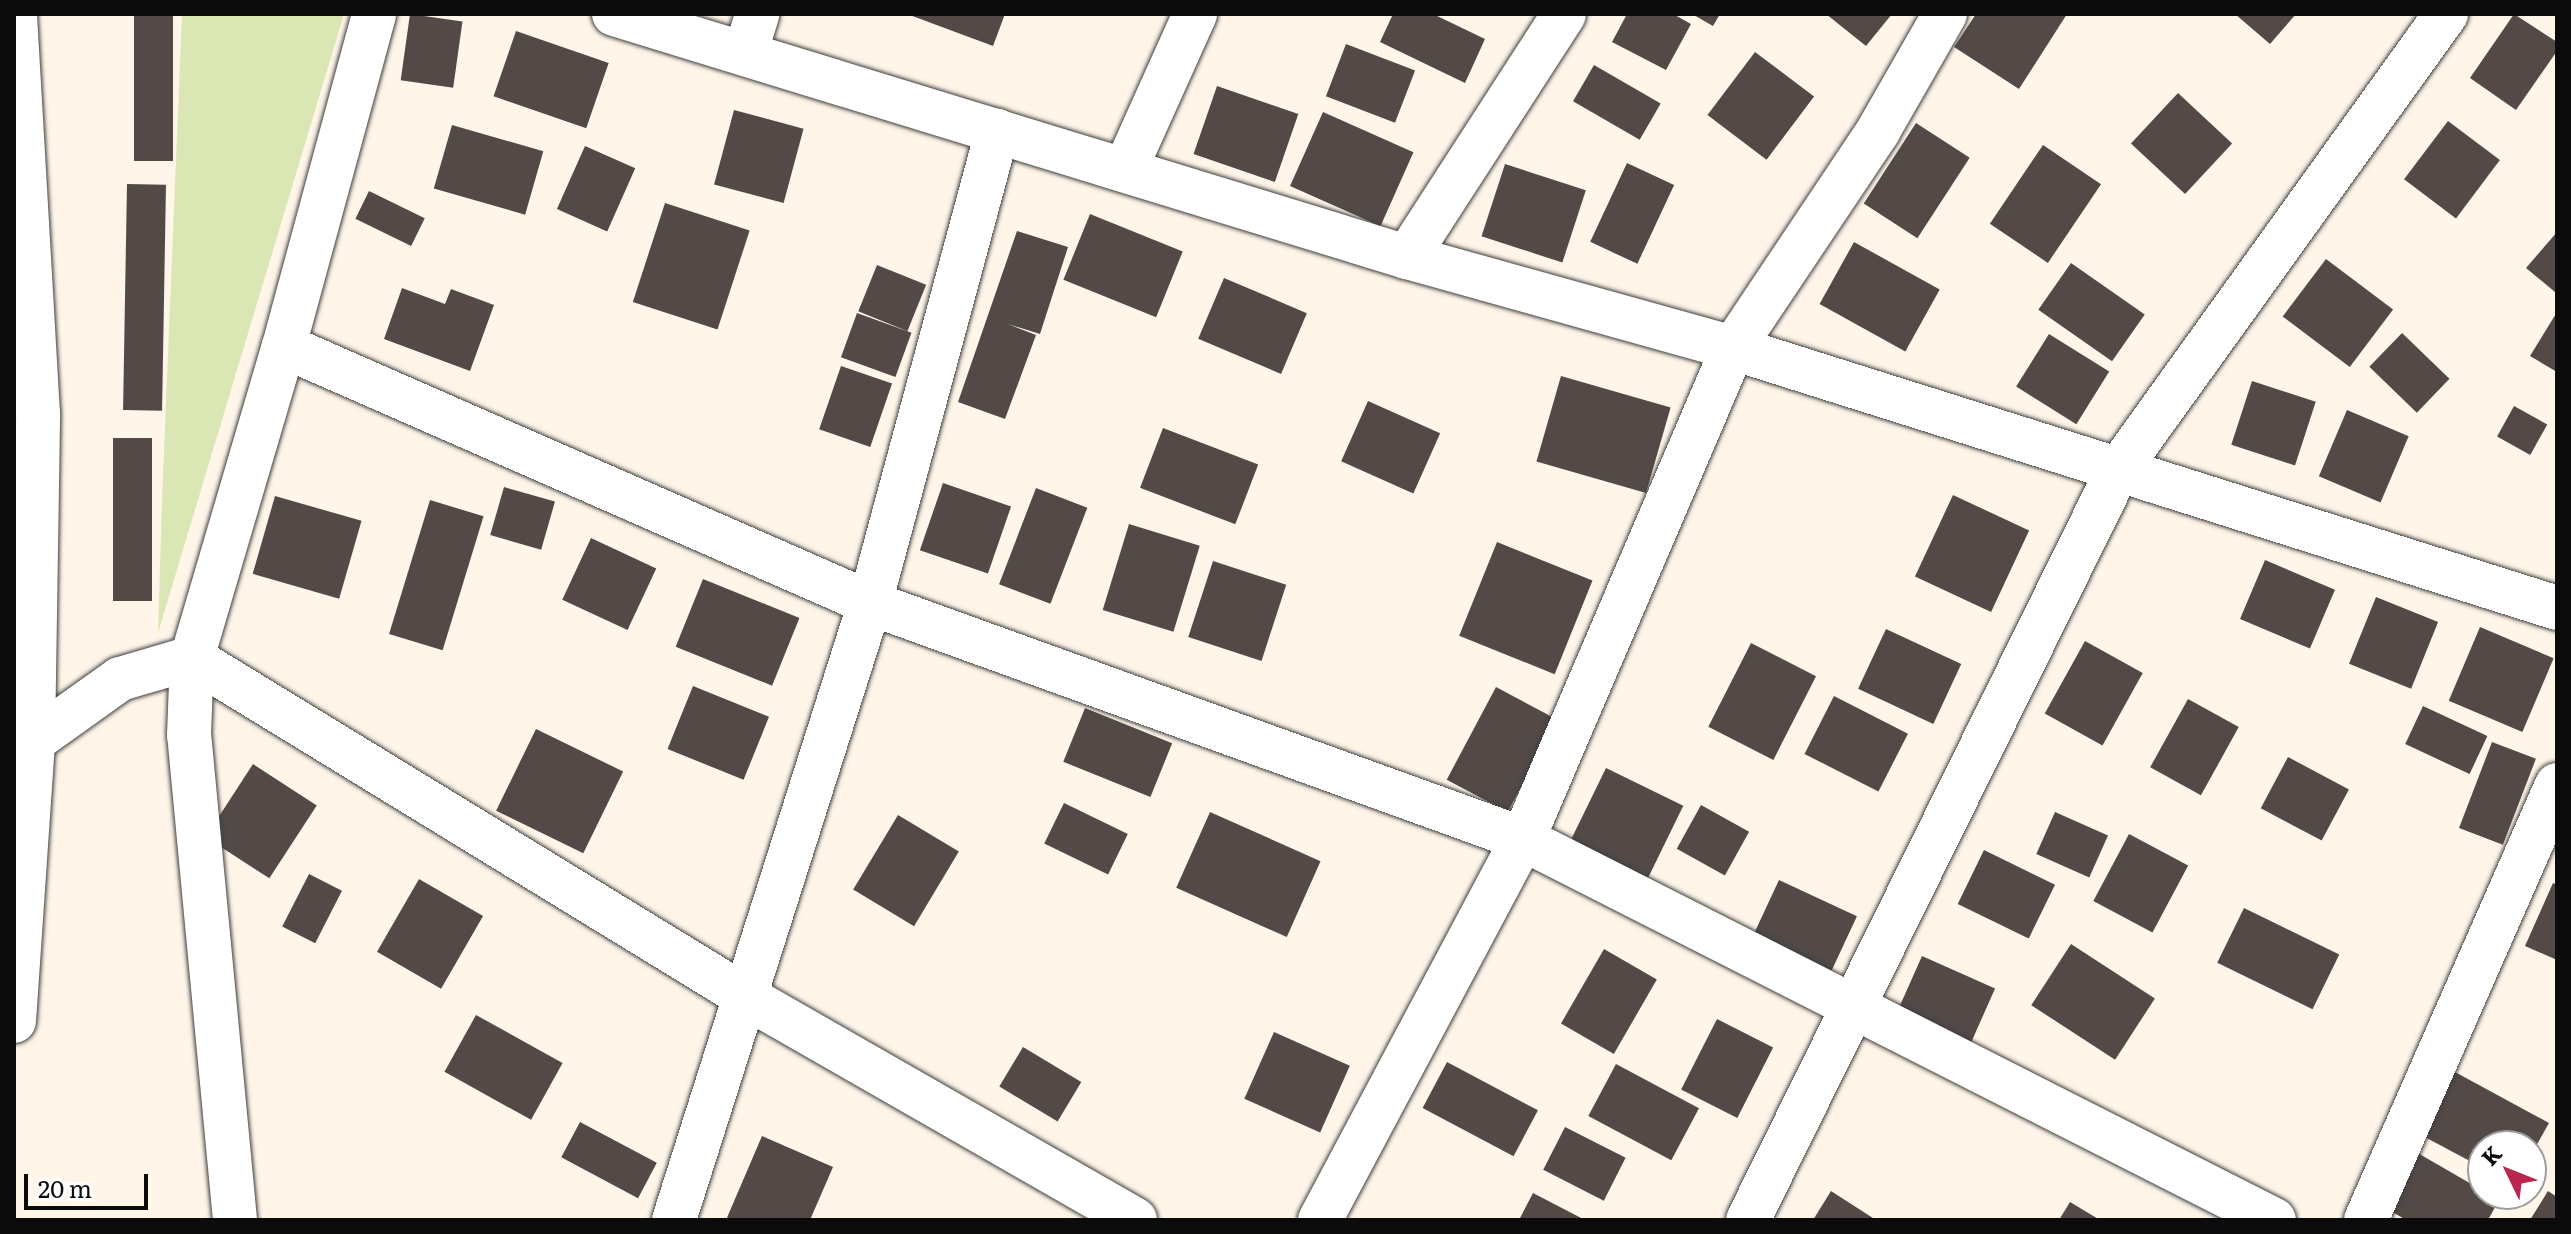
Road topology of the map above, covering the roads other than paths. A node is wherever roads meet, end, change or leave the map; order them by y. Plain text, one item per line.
1 (15, 14) edge
2 (374, 14) edge
3 (614, 14) edge
4 (1195, 14) edge
5 (1564, 14) edge
6 (1945, 14) edge
7 (2446, 14) edge
8 (752, 33) edge
9 (997, 131) junction
10 (1125, 170) junction
11 (1407, 257) junction
12 (284, 346) junction
13 (1733, 348) junction
14 (26, 409) edge
15 (2118, 470) junction
16 (870, 603) junction
17 (2557, 608) edge
18 (192, 658) junction
19 (24, 744) edge
20 (2557, 785) edge
21 (1523, 839) junction
22 (748, 998) junction
23 (1853, 1010) junction
24 (14, 1021) edge
25 (235, 1220) edge
26 (674, 1220) edge
27 (1135, 1220) edge
28 (1320, 1220) edge
29 (1748, 1220) edge
30 (2274, 1220) edge
31 (2366, 1220) edge

1 - 14 street
2 - 12 street
3 - 8 street
4 - 10 street
5 - 11 street
6 - 13 street
7 - 15 street
8 - 9 street
9 - 10 street
9 - 16 street
10 - 11 street
11 - 13 street
12 - 16 street
12 - 18 street
13 - 15 street
13 - 21 street
14 - 19 street
15 - 17 street
15 - 23 street
16 - 21 street
16 - 22 street
18 - 19 street
18 - 22 street
18 - 25 street
19 - 24 street
20 - 31 street
21 - 23 street
21 - 28 street
22 - 26 street
22 - 27 street
23 - 29 street
23 - 30 street

